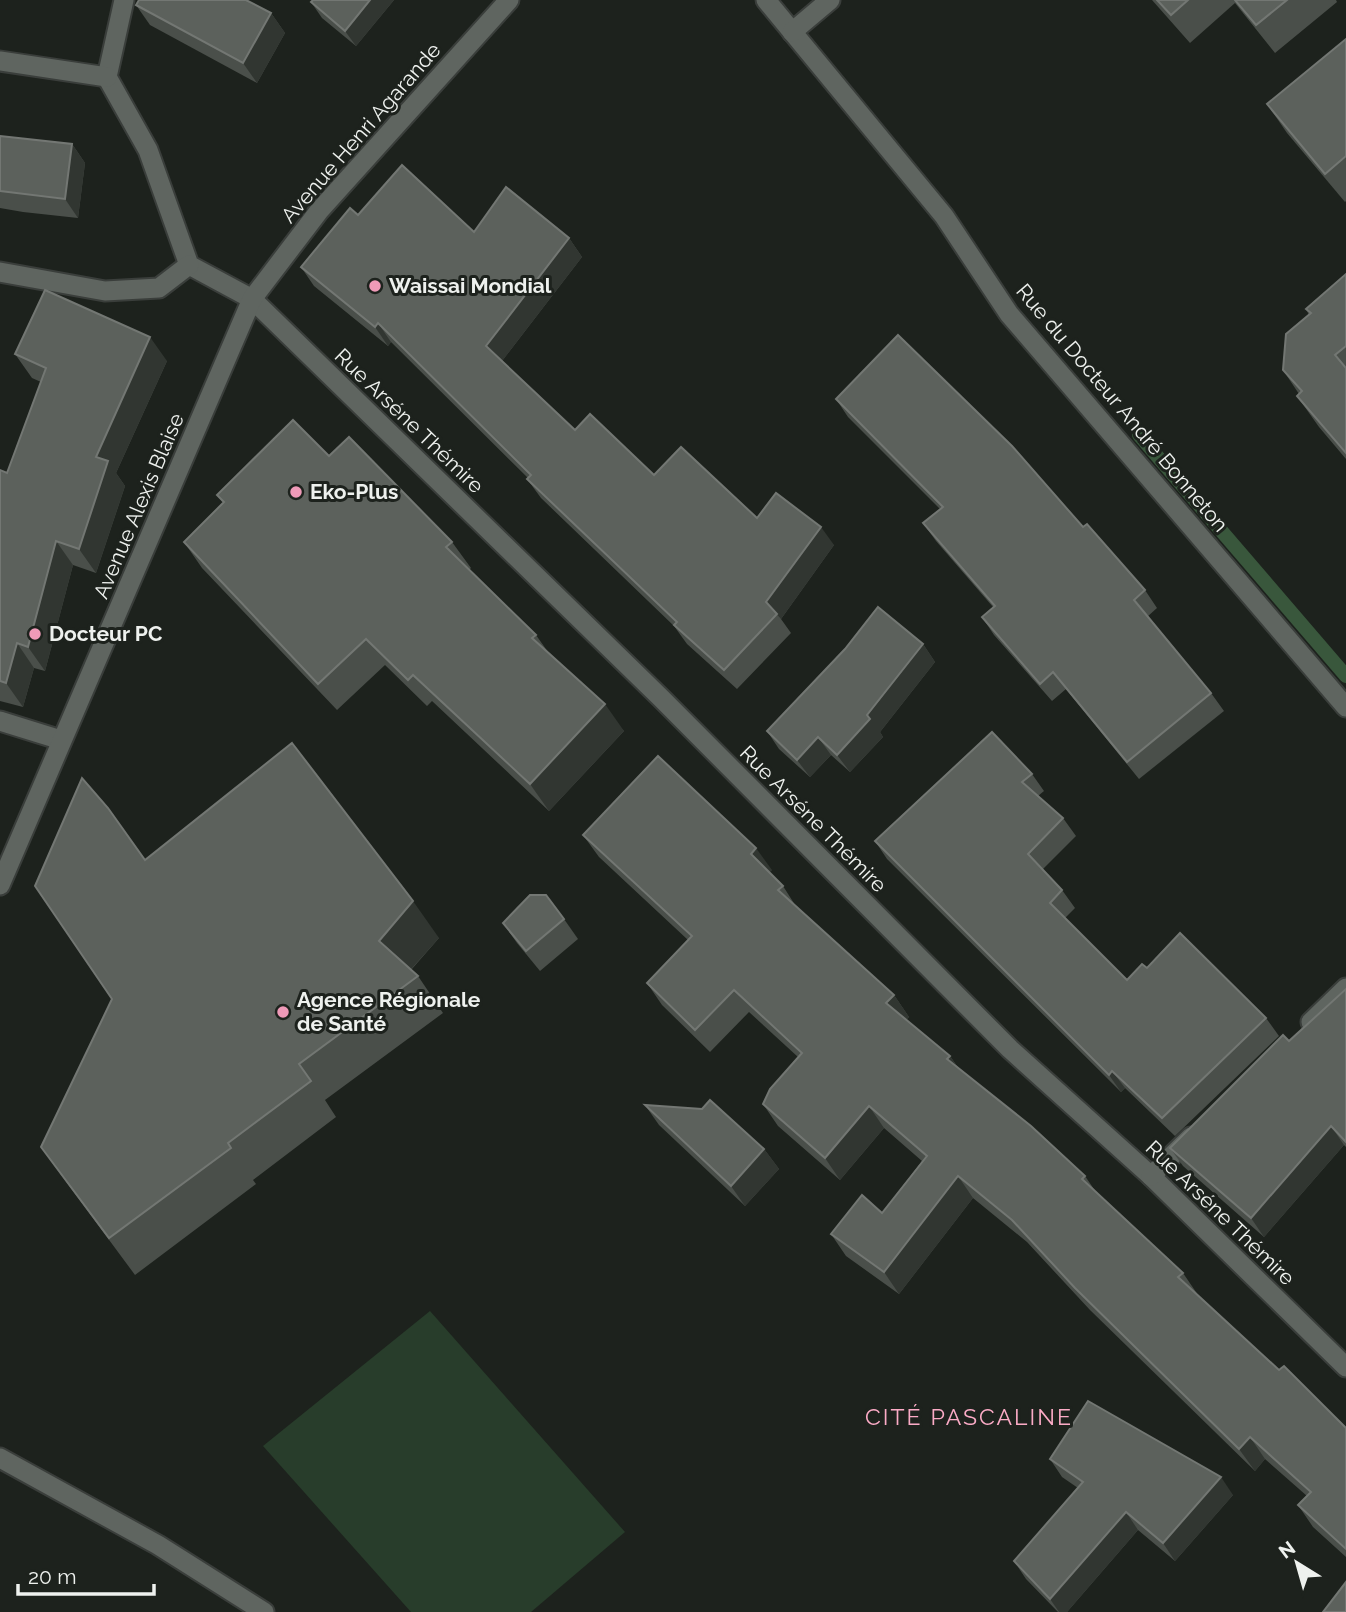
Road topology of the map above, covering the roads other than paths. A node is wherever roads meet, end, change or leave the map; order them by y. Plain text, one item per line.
1 (124, 0) edge
2 (509, 0) edge
3 (765, 0) edge
4 (830, 0) edge
5 (792, 32) junction
6 (0, 61) edge
7 (107, 77) junction
8 (189, 265) junction
9 (0, 272) edge
10 (252, 299) junction
11 (1346, 707) edge
12 (0, 722) edge
13 (61, 740) junction
14 (0, 885) edge
15 (1346, 988) edge
16 (1297, 1035) edge
17 (1210, 1120) edge
18 (1151, 1176) junction
19 (1346, 1367) edge
20 (0, 1458) edge
21 (264, 1612) edge

1 - 7 street
2 - 10 street, Avenue Henri Agarande
3 - 5 street, Rue du Docteur André Bonneton
4 - 5 street
5 - 11 street, Rue du Docteur André Bonneton
6 - 7 street
7 - 8 street
8 - 9 street
8 - 10 street, Rue Arséne Thémire
10 - 13 street, Avenue Alexis Blaise
10 - 18 street, Rue Arséne Thémire
12 - 13 street
13 - 14 street, Avenue Alexis Blaise
15 - 16 street
17 - 18 street
18 - 19 street, Rue Arséne Thémire
20 - 21 street

